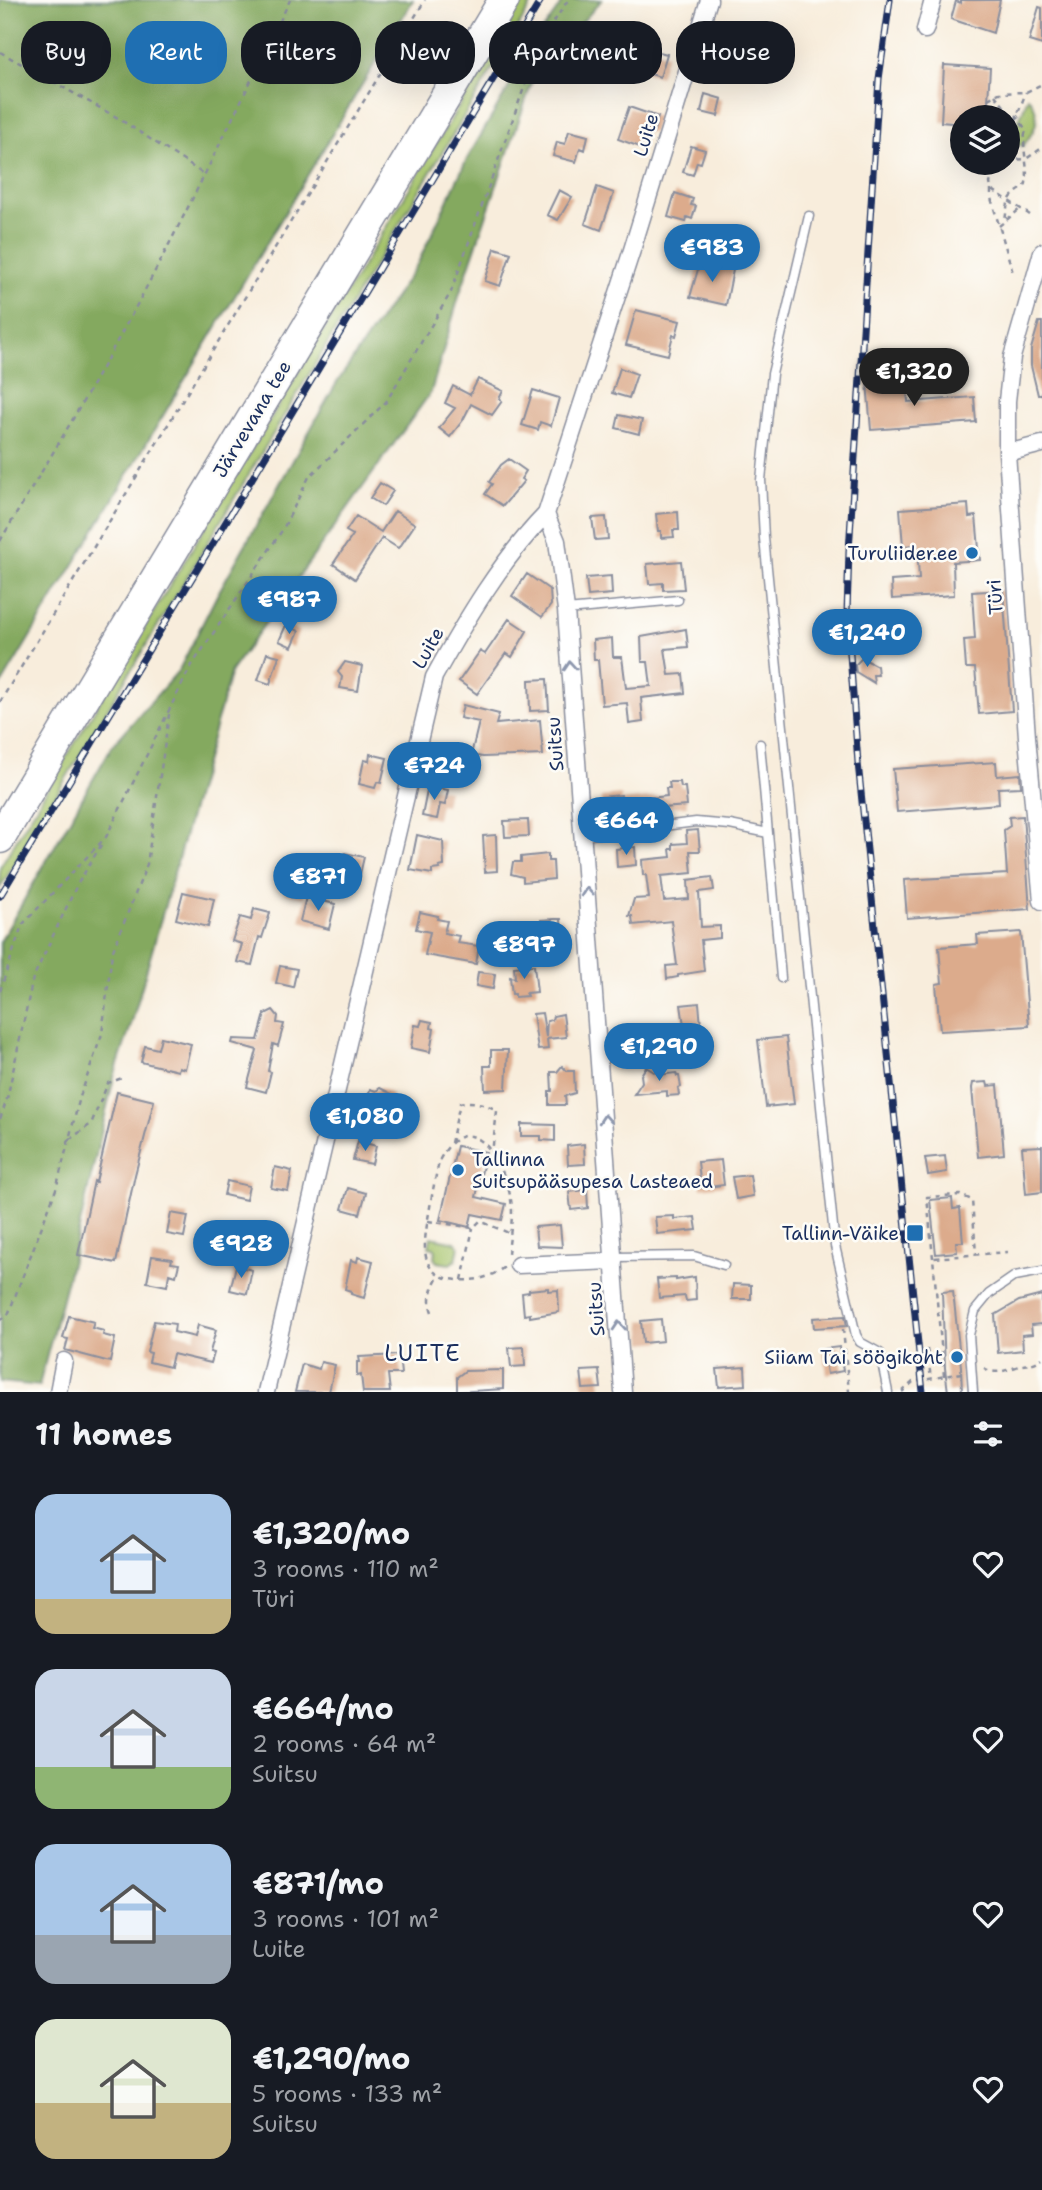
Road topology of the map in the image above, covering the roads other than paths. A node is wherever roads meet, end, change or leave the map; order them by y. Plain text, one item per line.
1 (482, 0) edge
2 (504, 0) edge
3 (709, 0) edge
4 (933, 0) edge
5 (925, 30) dead end
6 (809, 216) dead end
7 (1042, 252) edge
8 (1042, 444) edge
9 (1007, 453) junction
10 (546, 514) junction
11 (678, 600) dead end
12 (566, 610) junction
13 (760, 744) dead end
14 (0, 799) edge
15 (768, 833) junction
16 (582, 836) junction
17 (0, 838) edge
18 (1042, 901) edge
19 (781, 978) dead end
20 (614, 1259) junction
21 (513, 1265) road end
22 (723, 1265) dead end
23 (1042, 1271) edge
24 (64, 1361) dead end
25 (58, 1392) edge
26 (266, 1392) edge
27 (623, 1392) edge
28 (888, 1392) edge
29 (973, 1392) edge

1 - 14 highway, Järvevana tee
2 - 17 highway, Järvevana tee
3 - 10 street, Luite
4 - 5 street
6 - 28 lane
7 - 9 street, Türi
8 - 9 street
9 - 18 street, Türi
10 - 12 street, Suitsu
10 - 26 street, Luite
11 - 12 lane
16 -> 12 street, Suitsu
13 - 15 lane
15 - 16 lane
15 - 19 lane
20 -> 16 street, Suitsu
20 - 21 street
20 - 22 lane
27 -> 20 street, Suitsu
23 - 29 lane
24 - 25 street

